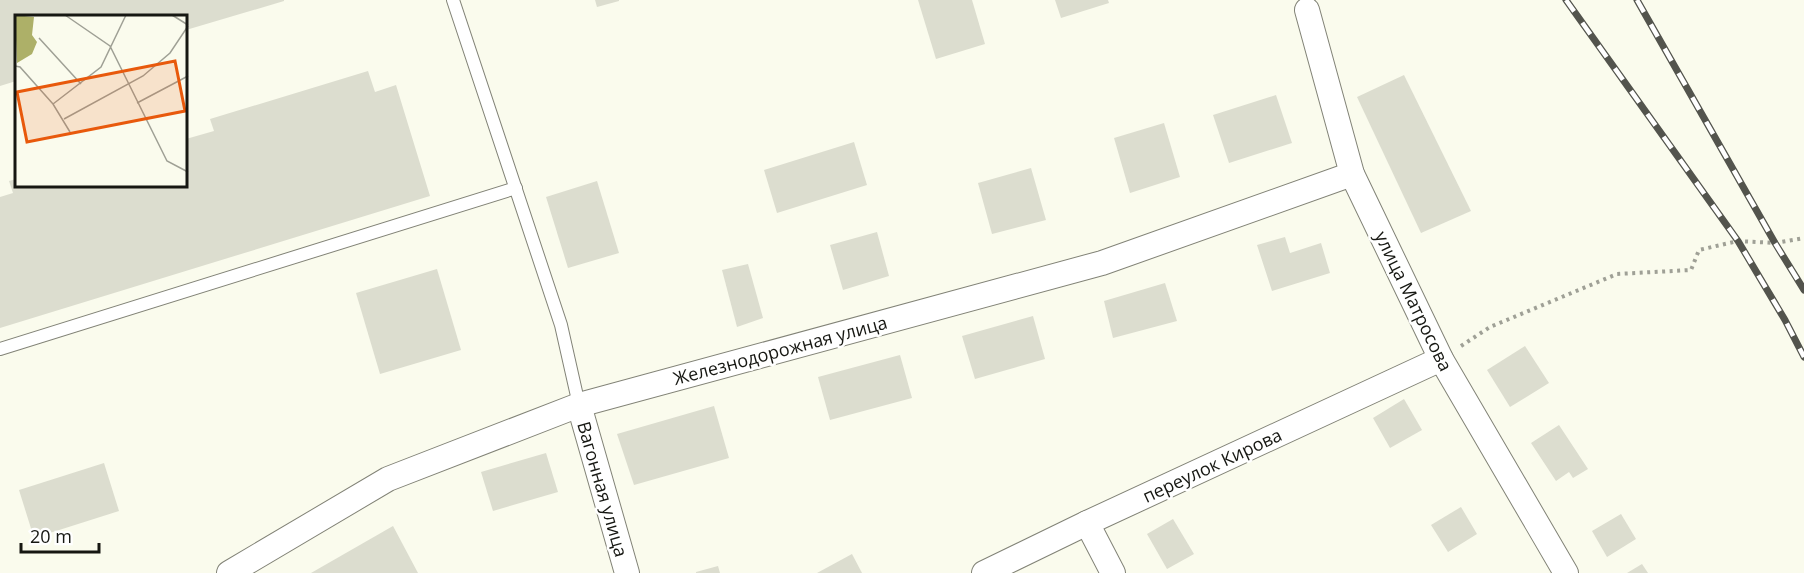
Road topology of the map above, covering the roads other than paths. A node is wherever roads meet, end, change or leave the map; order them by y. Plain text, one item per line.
1 (453, 0) edge
2 (1307, 10) dead end
3 (1352, 174) junction
4 (516, 188) junction
5 (0, 349) edge
6 (1441, 359) junction
7 (579, 405) junction
8 (1087, 523) junction
9 (229, 573) edge
10 (627, 573) edge
11 (984, 573) edge
12 (1113, 573) edge
13 (1566, 573) edge

1 - 4 lane
2 - 3 street, улица Матросова
3 - 6 street, улица Матросова
3 - 7 street, Железнодорожная улица
4 - 5 lane
4 - 7 lane
6 - 8 street, переулок Кирова
6 - 13 street, улица Матросова
7 - 9 street, Железнодорожная улица
7 - 10 street, Вагонная улица
8 - 11 street, переулок Кирова
8 - 12 street

